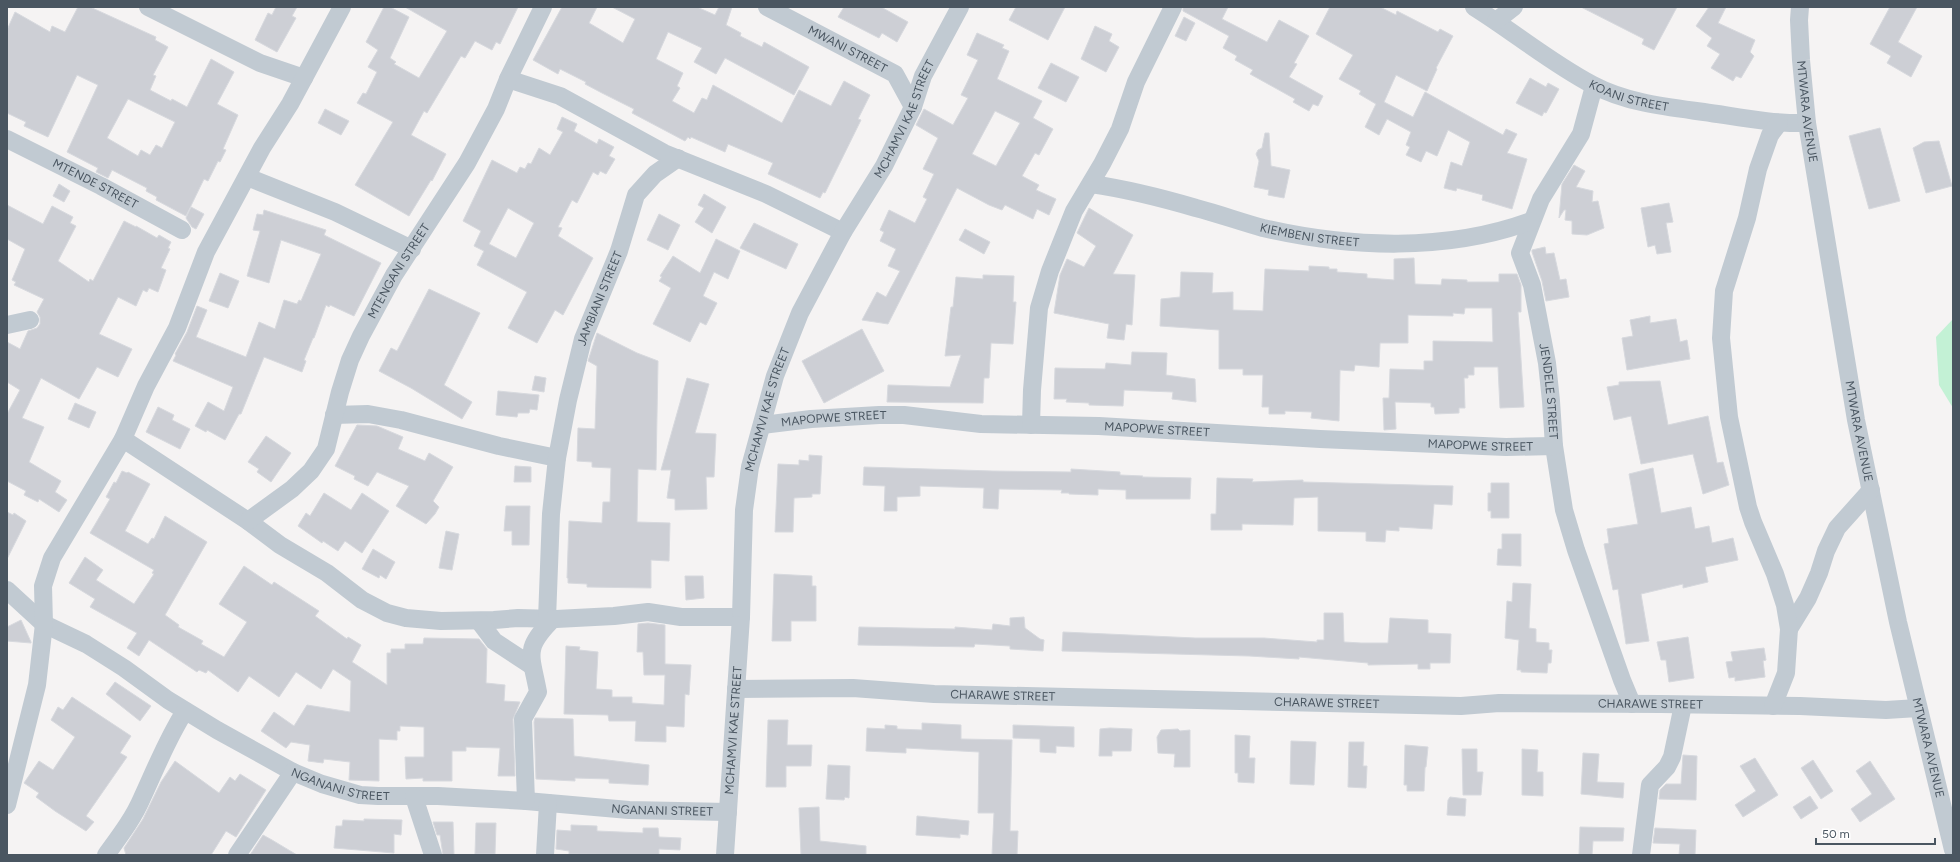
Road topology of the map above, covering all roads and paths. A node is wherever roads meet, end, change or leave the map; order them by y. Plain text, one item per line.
1 (148, 7) edge
2 (342, 7) edge
3 (543, 7) edge
4 (767, 7) edge
5 (960, 7) edge
6 (1173, 7) edge
7 (1474, 7) edge
8 (1514, 7) edge
9 (1800, 7) edge
10 (1496, 21) junction
11 (304, 78) junction
12 (508, 79) junction
13 (1594, 86) junction
14 (913, 107) junction
15 (1779, 123) junction
16 (1807, 123) junction
17 (7, 139) edge
18 (678, 158) junction
19 (247, 177) junction
20 (1091, 184) junction
21 (1531, 222) junction
22 (182, 230) dead end
23 (843, 232) junction
24 (412, 249) junction
25 (30, 320) dead end
26 (7, 325) edge
27 (334, 415) junction
28 (762, 425) junction
29 (1031, 425) junction
30 (123, 439) junction
31 (1554, 446) junction
32 (557, 458) junction
33 (1871, 490) junction
34 (248, 521) junction
35 (7, 591) edge
36 (741, 617) junction
37 (550, 619) junction
38 (479, 620) junction
39 (44, 624) junction
40 (1789, 629) junction
41 (532, 666) junction
42 (736, 689) junction
43 (1632, 704) junction
44 (1683, 705) junction
45 (1773, 706) junction
46 (1918, 708) junction
47 (185, 711) junction
48 (293, 772) junction
49 (414, 797) junction
50 (526, 801) junction
51 (548, 803) junction
52 (7, 805) edge
53 (728, 812) junction
54 (1953, 850) edge
55 (106, 855) edge
56 (237, 855) edge
57 (433, 855) edge
58 (545, 855) edge
59 (725, 855) edge
60 (1641, 855) edge

1 - 11 street
2 - 11 street
3 - 12 street, MTENGANI STREET
4 - 14 street, MWANI STREET
5 - 14 street, MCHAMVI KAE STREET
6 - 20 street
7 - 10 street, KOANI STREET
8 - 10 street
9 - 16 street, MTWARA AVENUE
10 - 13 street, KOANI STREET
11 - 19 street
12 - 18 street
12 - 24 street, MTENGANI STREET
13 - 15 street, KOANI STREET
13 - 21 street, JENDELE STREET
14 - 23 street, MCHAMVI KAE STREET
15 - 16 street, KOANI STREET
15 - 40 street
16 - 33 street, MTWARA AVENUE
17 - 22 street, MTENDE STREET
18 - 23 street
18 - 32 street, JAMBIANI STREET
19 - 24 street
19 - 30 street
20 - 21 street, KIEMBENI STREET
20 - 29 street
21 - 31 street, JENDELE STREET
23 - 28 street, MCHAMVI KAE STREET
24 - 27 street, MTENGANI STREET
25 - 26 street
27 - 32 street
27 - 34 street, MTENGANI STREET
28 - 29 street, MAPOPWE STREET
28 - 36 street, MCHAMVI KAE STREET
29 - 31 street, MAPOPWE STREET
30 - 34 street
30 - 39 street
31 - 43 street, JENDELE STREET
32 - 37 street, JAMBIANI STREET
33 - 40 street
33 - 46 street, MTWARA AVENUE
34 - 38 street
35 - 39 street, NGANANI STREET
36 - 37 street
36 - 42 street, MCHAMVI KAE STREET
37 - 38 street
37 - 41 street
38 - 41 street
39 - 47 street, NGANANI STREET
39 - 52 street
40 - 45 street
41 - 50 street
42 - 43 street, CHARAWE STREET
42 - 53 street, MCHAMVI KAE STREET
43 - 44 street, CHARAWE STREET
44 - 45 street, CHARAWE STREET
44 - 60 street
45 - 46 street, CHARAWE STREET
46 - 54 street, MTWARA AVENUE
47 - 48 street, NGANANI STREET
47 - 55 street
48 - 49 street, NGANANI STREET
48 - 56 street
49 - 50 street, NGANANI STREET
49 - 57 street
50 - 51 street, NGANANI STREET
51 - 53 street, NGANANI STREET
51 - 58 street
53 - 59 street, MCHAMVI KAE STREET

